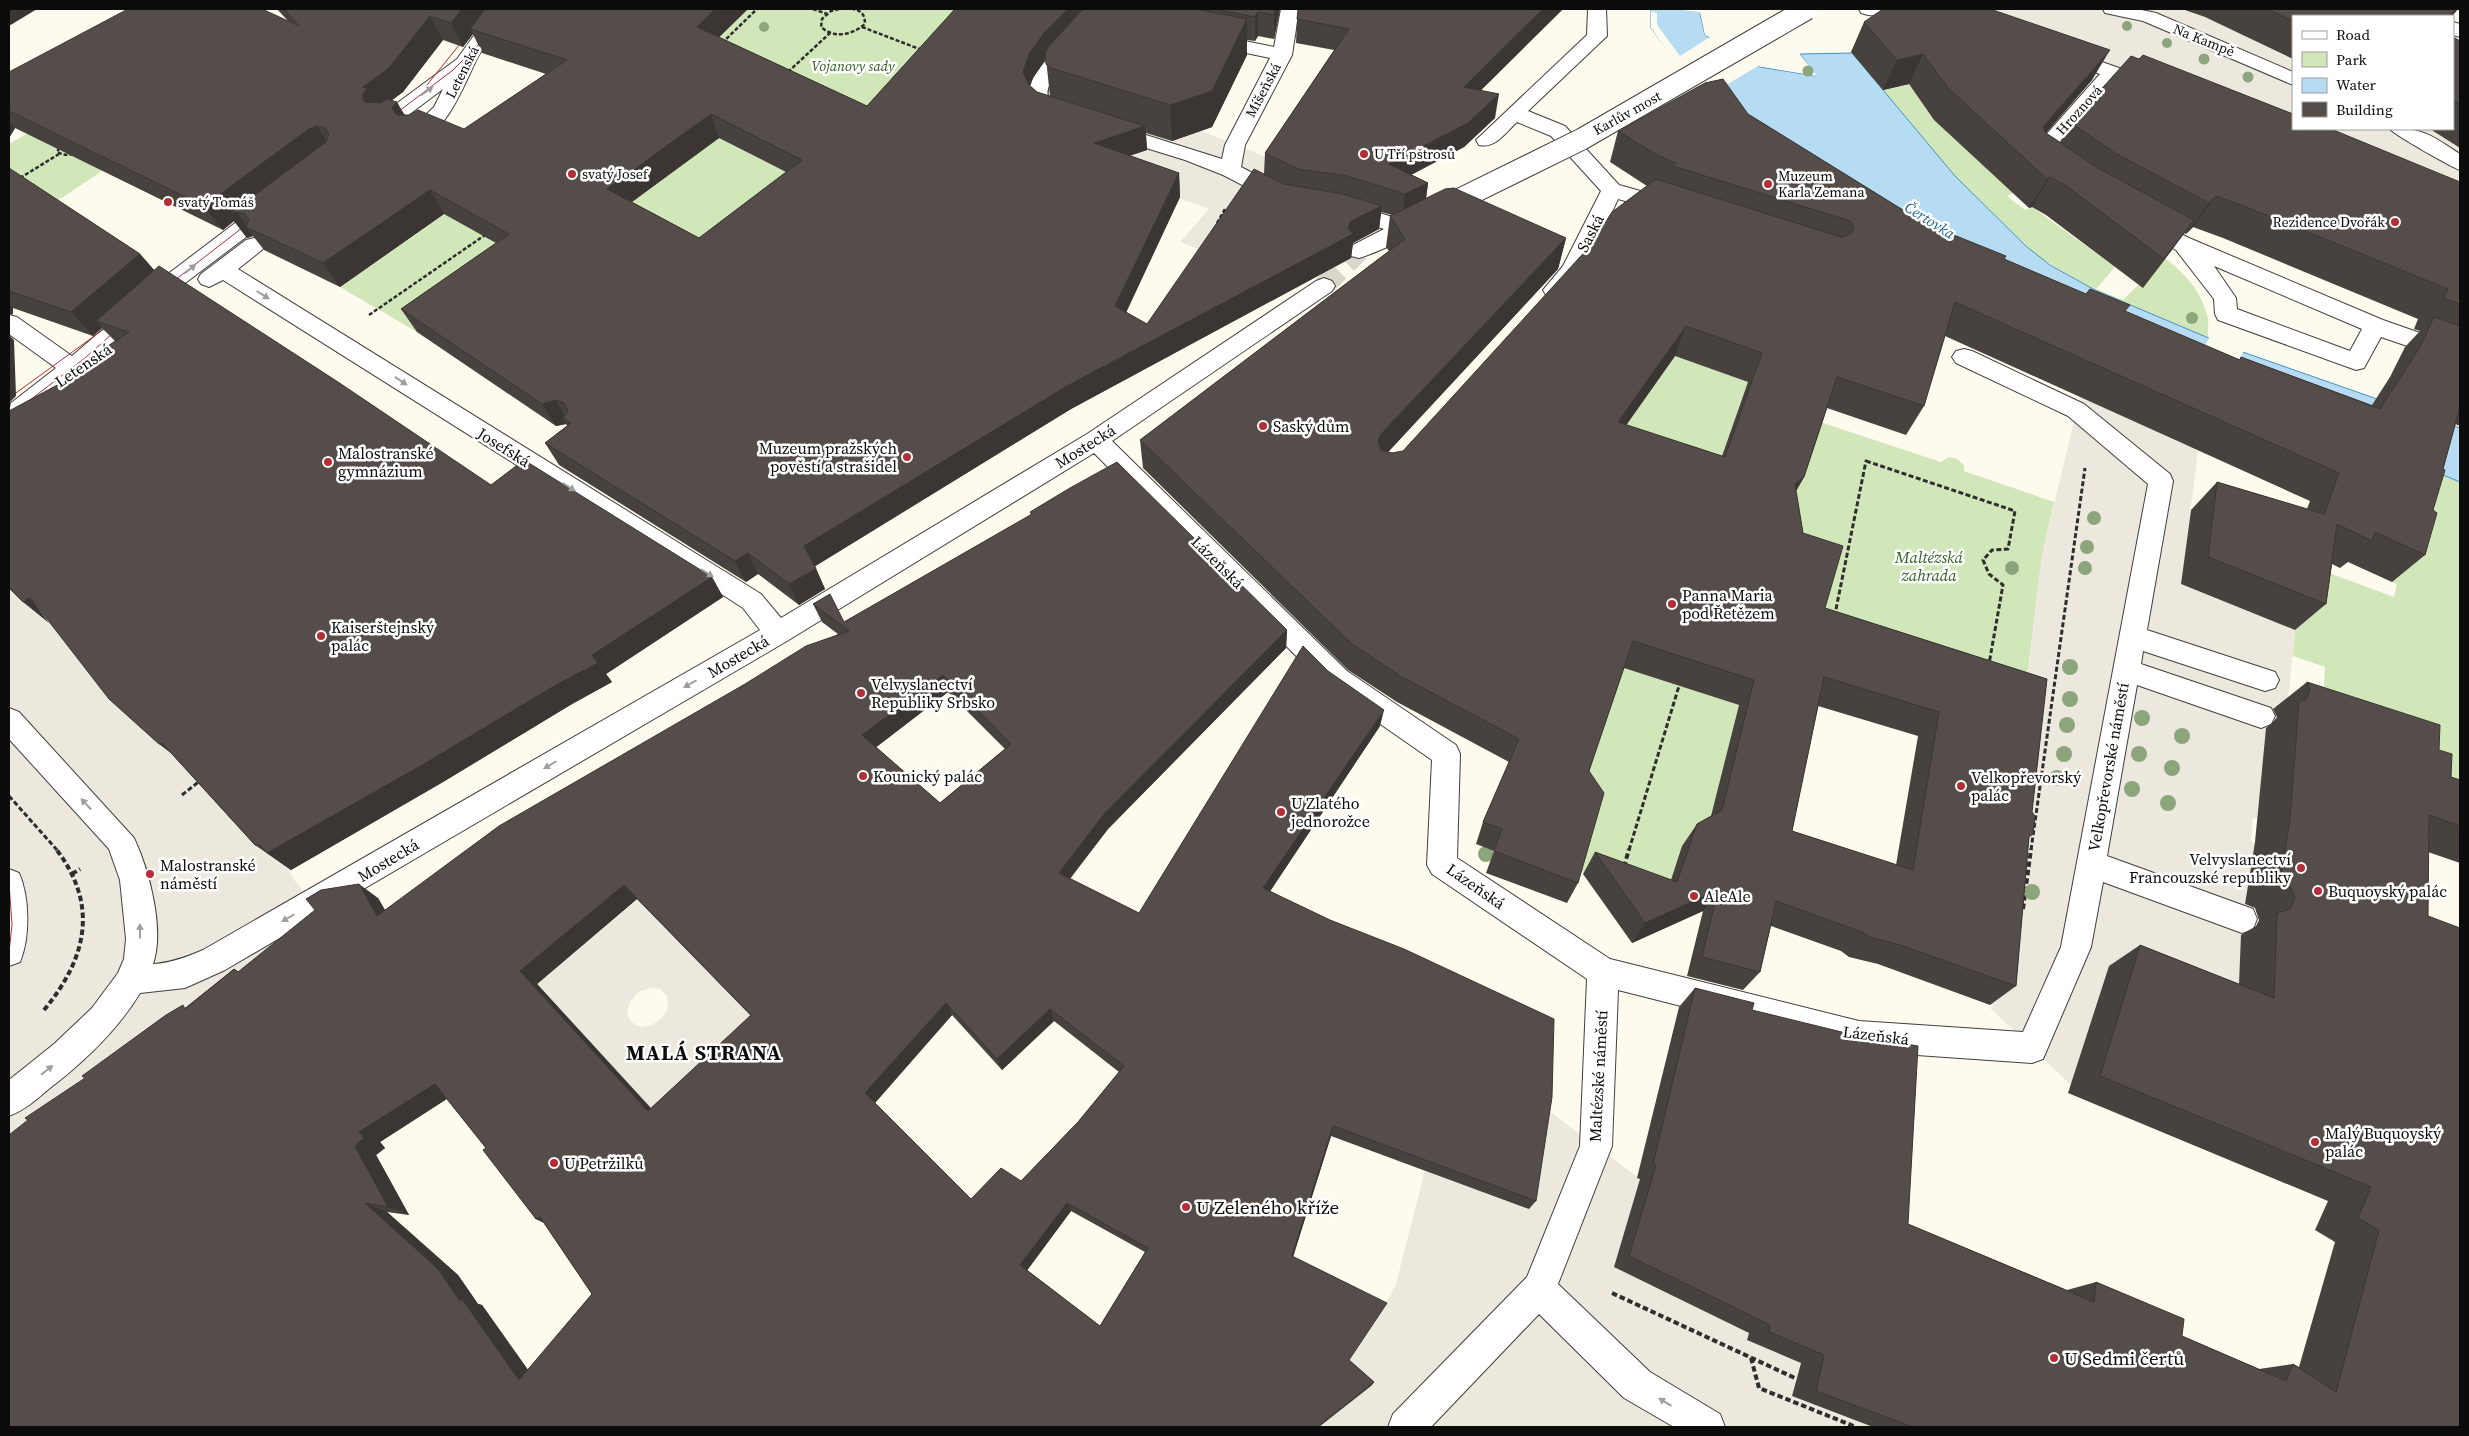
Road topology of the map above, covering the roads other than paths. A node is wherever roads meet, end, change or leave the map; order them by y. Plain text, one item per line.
1 (503, 9) edge
2 (1290, 9) edge
3 (1597, 9) edge
4 (1807, 9) edge
5 (1868, 9) edge
6 (2112, 9) edge
7 (1935, 15) edge
8 (1086, 31) edge
9 (1194, 37) edge
10 (2048, 50) edge
11 (1282, 55) junction
12 (468, 56) junction
13 (2114, 71) junction
14 (2292, 79) edge
15 (2169, 93) edge
16 (1514, 113) junction
17 (388, 120) edge
18 (2402, 130) edge
19 (418, 132) edge
20 (1486, 140) dead end
21 (2460, 163) edge
22 (1230, 170) junction
23 (2065, 176) edge
24 (1612, 190) junction
25 (287, 194) edge
26 (1300, 203) edge
27 (1326, 206) edge
28 (1687, 212) edge
29 (2130, 215) edge
30 (1404, 228) junction
31 (2181, 243) junction
32 (254, 245) edge
33 (1359, 251) tunnel mouth
34 (222, 269) junction
35 (1324, 286) tunnel mouth
36 (1539, 307) edge
37 (9, 323) edge
38 (2375, 326) junction
39 (2460, 356) edge
40 (1964, 357) dead end
41 (74, 369) junction
42 (14, 412) edge
43 (1096, 440) junction
44 (550, 445) edge
45 (528, 462) junction
46 (778, 633) junction
47 (2132, 636) junction
48 (2126, 670) junction
49 (2265, 680) dead end
50 (2261, 716) dead end
51 (9, 720) edge
52 (2091, 864) junction
53 (9, 883) edge
54 (2242, 919) dead end
55 (9, 952) edge
56 (1603, 972) junction
57 (131, 979) junction
58 (2032, 1048) joint
59 (9, 1100) edge
60 (1539, 1289) junction
61 (1406, 1427) edge
62 (1707, 1427) edge

1 - 12 street, Letenská
2 - 11 street, Míšeňská
3 - 16 street
4 - 30 street, Karlův most, bridge
5 - 7 street
6 - 14 street, Na Kampě
8 - 22 street
9 - 11 street
10 - 13 street
11 - 22 street, Míšeňská
17 -> 12 street
12 - 19 street, Letenská
13 - 15 street
13 - 23 street, Hroznová
16 - 20 street
16 - 24 street
18 - 21 street
22 - 26 street
24 - 28 street
24 - 36 street, Saská
41 -> 25 street
27 - 30 street
29 - 31 street
30 - 33 street
31 - 38 street
31 - 38 street
32 - 34 street, Letenská
34 - 41 street, Letenská
34 -> 45 street, Josefská
35 - 43 street, Mostecká
37 - 41 street
38 - 39 street
40 - 47 street, Velkopřevorské náměstí
41 - 42 street, Letenská
43 - 46 street, Mostecká
43 - 56 street, Lázeňská
44 - 45 street
45 -> 46 street, Josefská
46 -> 57 street, Mostecká
47 - 48 street, Velkopřevorské náměstí
47 - 49 street
48 - 50 street, Velkopřevorské náměstí
48 - 52 street, Velkopřevorské náměstí
57 -> 51 street
52 - 54 street, Velkopřevorské náměstí
52 - 58 street, Velkopřevorské náměstí
53 - 55 street
56 - 58 street, Lázeňská
56 - 60 street, Maltézské náměstí
59 -> 57 street
60 - 61 street, Maltézské náměstí
62 -> 60 street

